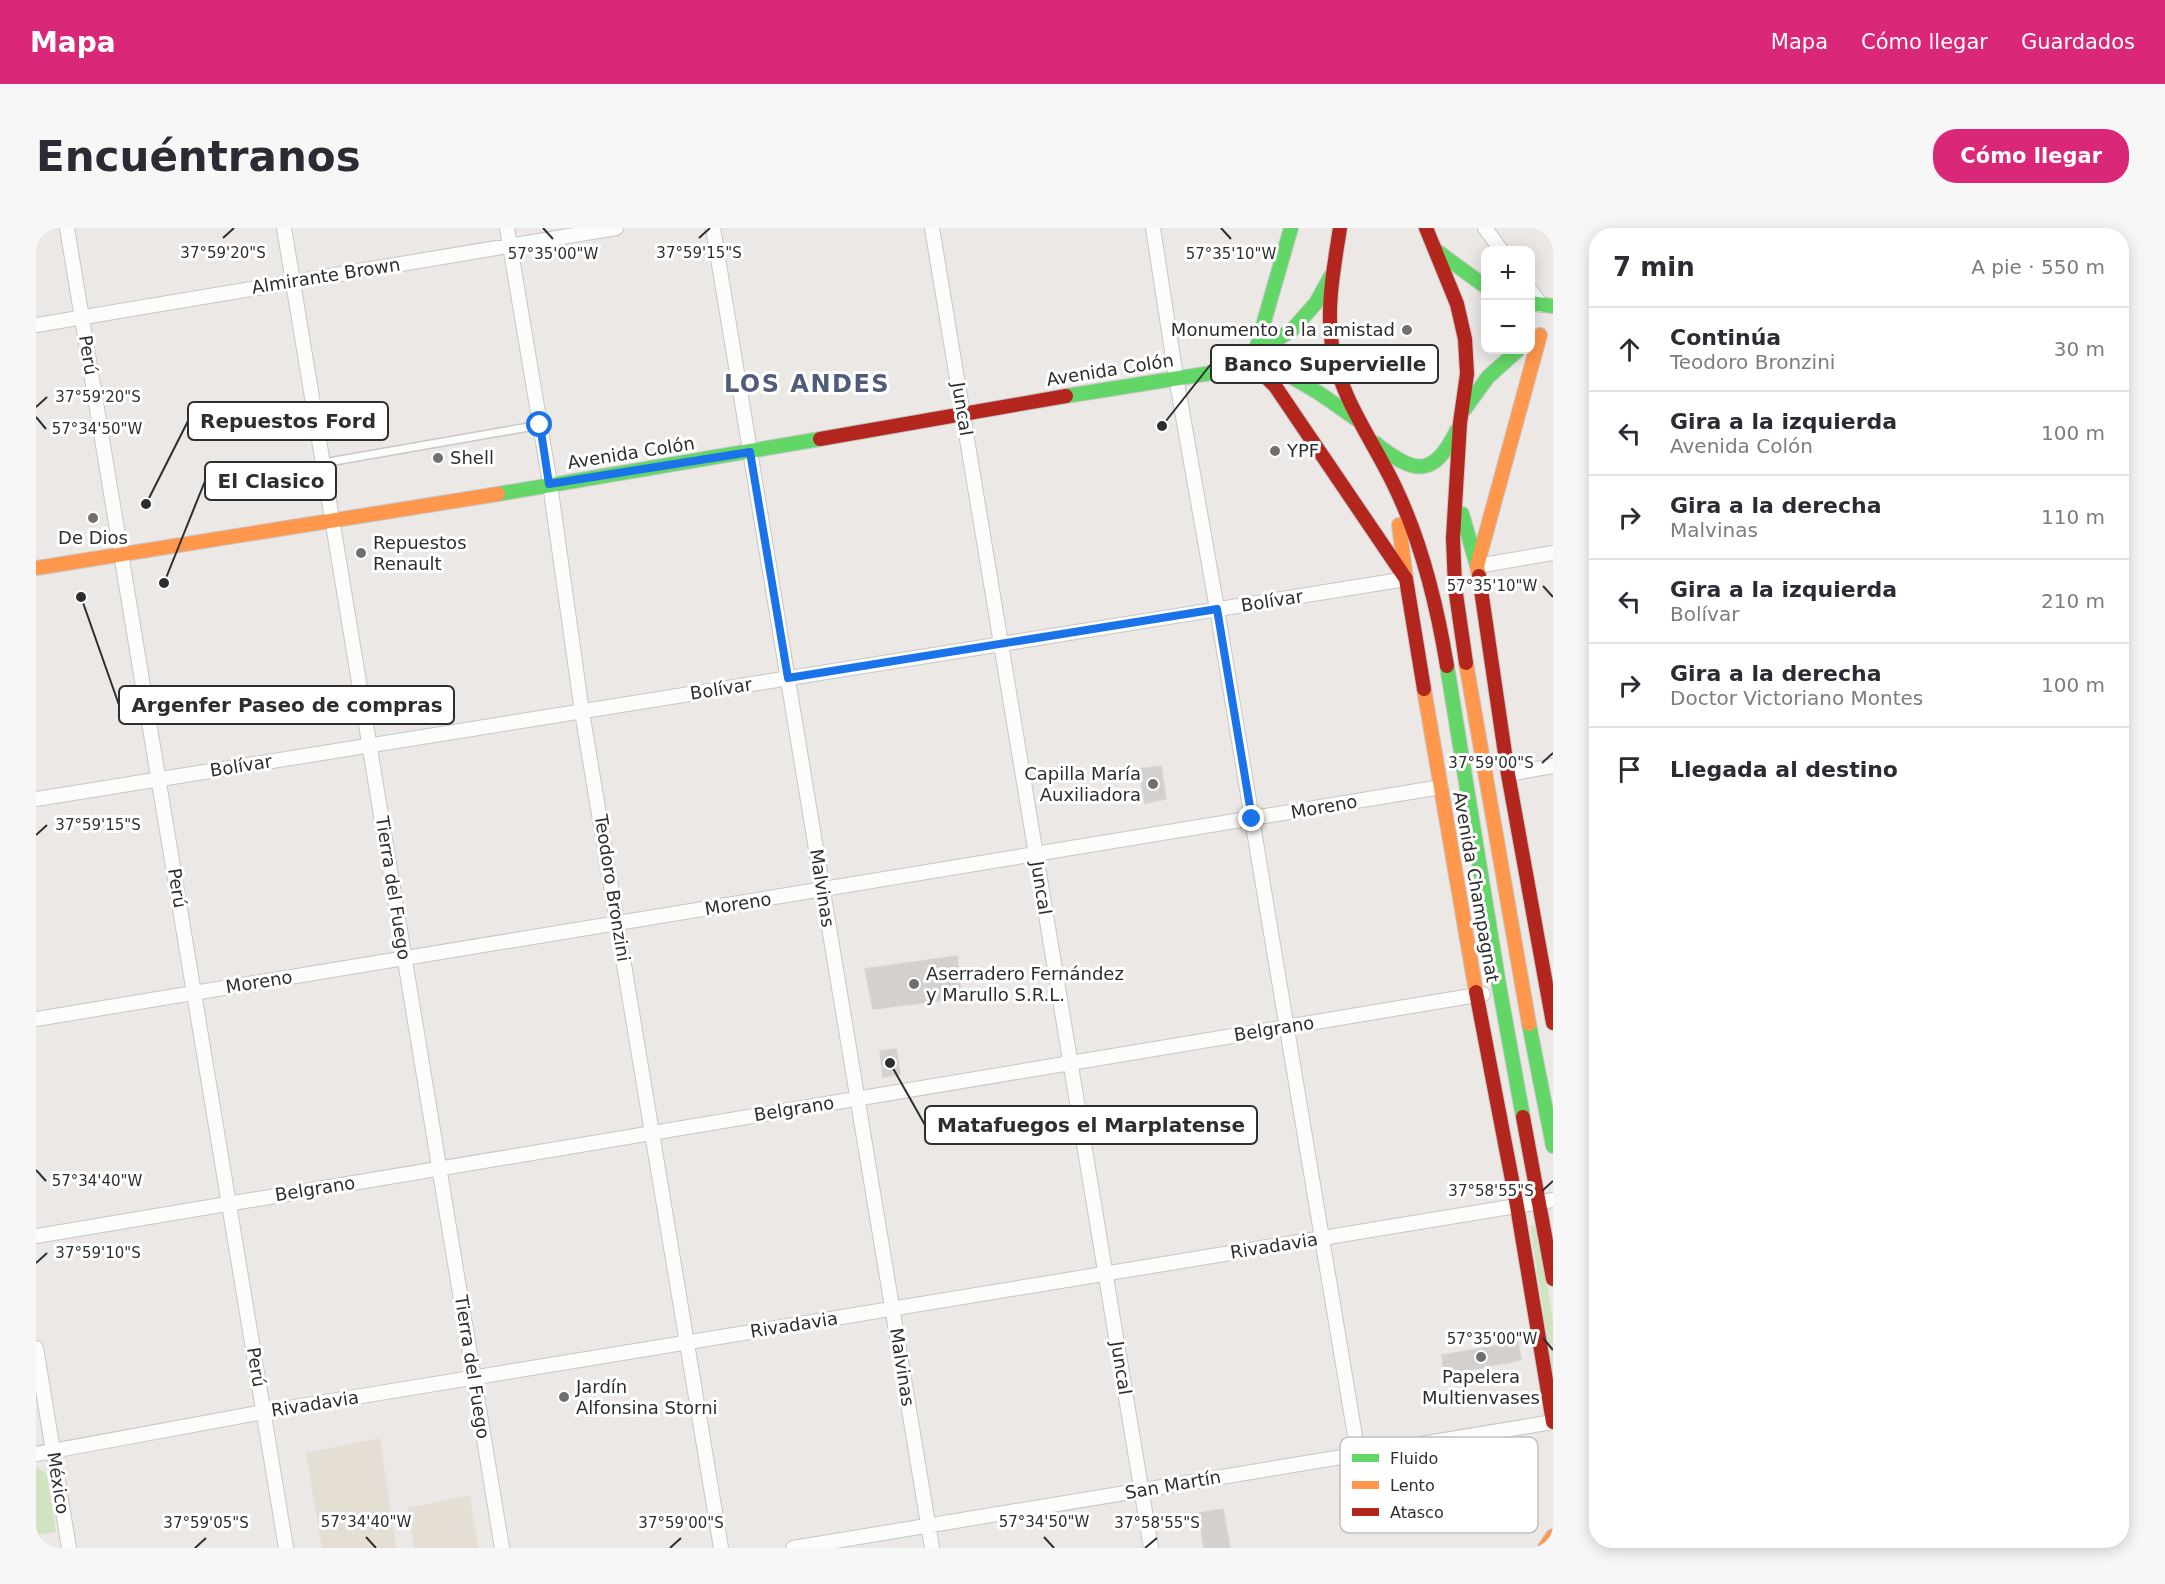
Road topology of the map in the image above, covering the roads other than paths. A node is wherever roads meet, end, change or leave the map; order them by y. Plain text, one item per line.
1 (67, 228) edge
2 (284, 228) edge
3 (507, 228) edge
4 (616, 228) edge
5 (713, 228) edge
6 (932, 228) edge
7 (1153, 228) edge
8 (1291, 228) edge
9 (1340, 228) edge
10 (1351, 228) edge
11 (1418, 228) edge
12 (1485, 228) edge
13 (1432, 240) edge
14 (510, 246) junction
15 (1498, 246) edge
16 (1334, 266) junction
17 (293, 282) junction
18 (1481, 285) edge
19 (82, 317) junction
20 (36, 325) edge
21 (1553, 328) edge
22 (1535, 338) edge
23 (1512, 354) edge
24 (1531, 354) edge
25 (1255, 360) junction
26 (1176, 377) junction
27 (963, 413) junction
28 (1461, 418) junction
29 (1359, 420) junction
30 (540, 425) junction
31 (1368, 437) junction
32 (750, 452) junction
33 (322, 463) junction
34 (549, 484) junction
35 (1394, 486) junction
36 (1456, 492) junction
37 (332, 522) junction
38 (1553, 553) edge
39 (121, 555) junction
40 (1477, 566) junction
41 (36, 568) edge
42 (1406, 579) junction
43 (1217, 609) junction
44 (1001, 644) junction
45 (788, 678) junction
46 (582, 712) junction
47 (369, 746) junction
48 (1553, 766) edge
49 (1508, 774) junction
50 (159, 780) junction
51 (1441, 787) junction
52 (36, 799) edge
53 (1252, 819) junction
54 (1036, 855) junction
55 (823, 890) junction
56 (618, 923) junction
57 (405, 958) junction
58 (1549, 982) edge
59 (1522, 988) junction
60 (1500, 991) junction
61 (194, 993) junction
62 (1476, 995) junction
63 (36, 1019) edge
64 (1553, 1023) edge
65 (1287, 1026) junction
66 (1070, 1063) junction
67 (857, 1098) junction
68 (652, 1132) junction
69 (1553, 1146) edge
70 (439, 1168) junction
71 (1546, 1201) edge
72 (229, 1203) junction
73 (1517, 1206) junction
74 (36, 1236) edge
75 (1322, 1238) junction
76 (1105, 1274) junction
77 (1553, 1279) edge
78 (892, 1309) junction
79 (687, 1342) junction
80 (36, 1348) edge
81 (474, 1377) junction
82 (264, 1412) junction
83 (1553, 1422) edge
84 (1355, 1437) edge
85 (1462, 1437) edge
86 (53, 1451) junction
87 (36, 1454) edge
88 (1340, 1457) edge
89 (1141, 1491) junction
90 (928, 1526) junction
91 (1553, 1536) edge
92 (69, 1548) edge
93 (286, 1548) edge
94 (502, 1548) edge
95 (721, 1548) edge
96 (793, 1548) edge
97 (932, 1548) edge
98 (1151, 1548) edge
99 (1545, 1548) edge

1 - 19 street, Perú
2 - 17 street, Tierra del Fuego
3 - 14 street, Teodoro Bronzini
4 - 14 street, Almirante Brown
5 - 32 street, Malvinas
6 - 27 street, Juncal
7 - 26 street
8 - 25 main road
9 - 16 main road, Avenida Champagnat
10 - 16 main road, Avenida Colón
11 - 13 main road
12 - 15 street
13 - 18 main road
13 - 28 main road, Avenida Champagnat
14 - 17 street, Almirante Brown
14 - 30 street, Teodoro Bronzini
16 - 25 main road, Avenida Colón
16 - 29 main road, Avenida Champagnat
17 - 19 street, Almirante Brown
17 - 33 street, Tierra del Fuego
19 - 20 street, Almirante Brown
19 - 39 street, Perú
21 - 22 main road
23 - 28 main road
24 - 40 main road
25 - 26 main road, Avenida Colón
25 - 29 main road
25 - 42 main road, Avenida Champagnat
26 - 27 main road, Avenida Colón
26 - 43 street
27 - 32 main road, Avenida Colón
27 - 44 street, Juncal
28 - 31 main road
28 - 36 main road, Avenida Champagnat
29 - 31 main road, Avenida Champagnat
30 - 33 lane
30 - 34 street, Teodoro Bronzini
31 - 35 main road, Avenida Champagnat
32 - 34 main road, Avenida Colón
32 - 45 street, Malvinas
33 - 37 street, Tierra del Fuego
34 - 37 main road, Avenida Colón
34 - 46 street, Teodoro Bronzini
35 - 42 main road
35 - 60 main road, Avenida Champagnat
36 - 40 main road
36 - 59 main road, Avenida Champagnat
37 - 39 main road, Avenida Colón
37 - 47 street, Tierra del Fuego
38 - 40 street
39 - 41 main road, Avenida Colón
39 - 50 street, Perú
40 - 49 main road
42 - 43 street, Bolívar
42 - 51 main road, Avenida Champagnat
43 - 44 street, Bolívar
43 - 53 street
44 - 45 street, Bolívar
44 - 54 street, Juncal
45 - 46 street, Bolívar
45 - 55 street, Malvinas
46 - 47 street, Bolívar
46 - 56 street, Teodoro Bronzini
47 - 50 street, Bolívar
47 - 57 street, Tierra del Fuego
48 - 49 street
49 - 58 main road
50 - 52 street, Bolívar
50 - 61 street, Perú
51 - 53 street, Moreno
51 - 62 main road, Avenida Champagnat
53 - 54 street, Moreno
53 - 65 street
54 - 55 street, Moreno
54 - 66 street, Juncal
55 - 56 street, Moreno
55 - 67 street, Malvinas
56 - 57 street, Moreno
56 - 68 street, Teodoro Bronzini
57 - 61 street, Moreno
57 - 70 street, Tierra del Fuego
58 - 59 street, Belgrano
58 - 64 main road
59 - 60 street, Belgrano
59 - 69 main road, Avenida Champagnat
60 - 62 street, Belgrano
60 - 71 main road, Avenida Champagnat
61 - 63 street, Moreno
61 - 72 street, Perú
62 - 65 street, Belgrano
62 - 73 main road, Avenida Champagnat
65 - 66 street, Belgrano
65 - 75 street
66 - 67 street, Belgrano
66 - 76 street, Juncal
67 - 68 street, Belgrano
67 - 78 street, Malvinas
68 - 70 street, Belgrano
68 - 79 street, Teodoro Bronzini
70 - 72 street, Belgrano
70 - 81 street, Tierra del Fuego
71 - 73 street, Rivadavia
71 - 77 main road, Avenida Champagnat
72 - 74 street, Belgrano
72 - 82 street, Perú
73 - 75 street, Rivadavia
73 - 83 main road, Avenida Champagnat
75 - 76 street, Rivadavia
75 - 84 street
76 - 78 street, Rivadavia
76 - 89 street, Juncal
78 - 79 street, Rivadavia
78 - 90 street, Malvinas
79 - 81 street, Rivadavia
79 - 95 street, Teodoro Bronzini
80 - 86 street, México
81 - 82 street, Rivadavia
81 - 94 street, Tierra del Fuego
82 - 86 street, Rivadavia
82 - 93 street, Perú
83 - 85 street, San Martín
86 - 87 street, Rivadavia
86 - 92 street, México
88 - 89 street, San Martín
89 - 90 street, San Martín
89 - 98 street, Juncal
90 - 96 street, San Martín
90 - 97 street, Malvinas
91 - 99 main road

